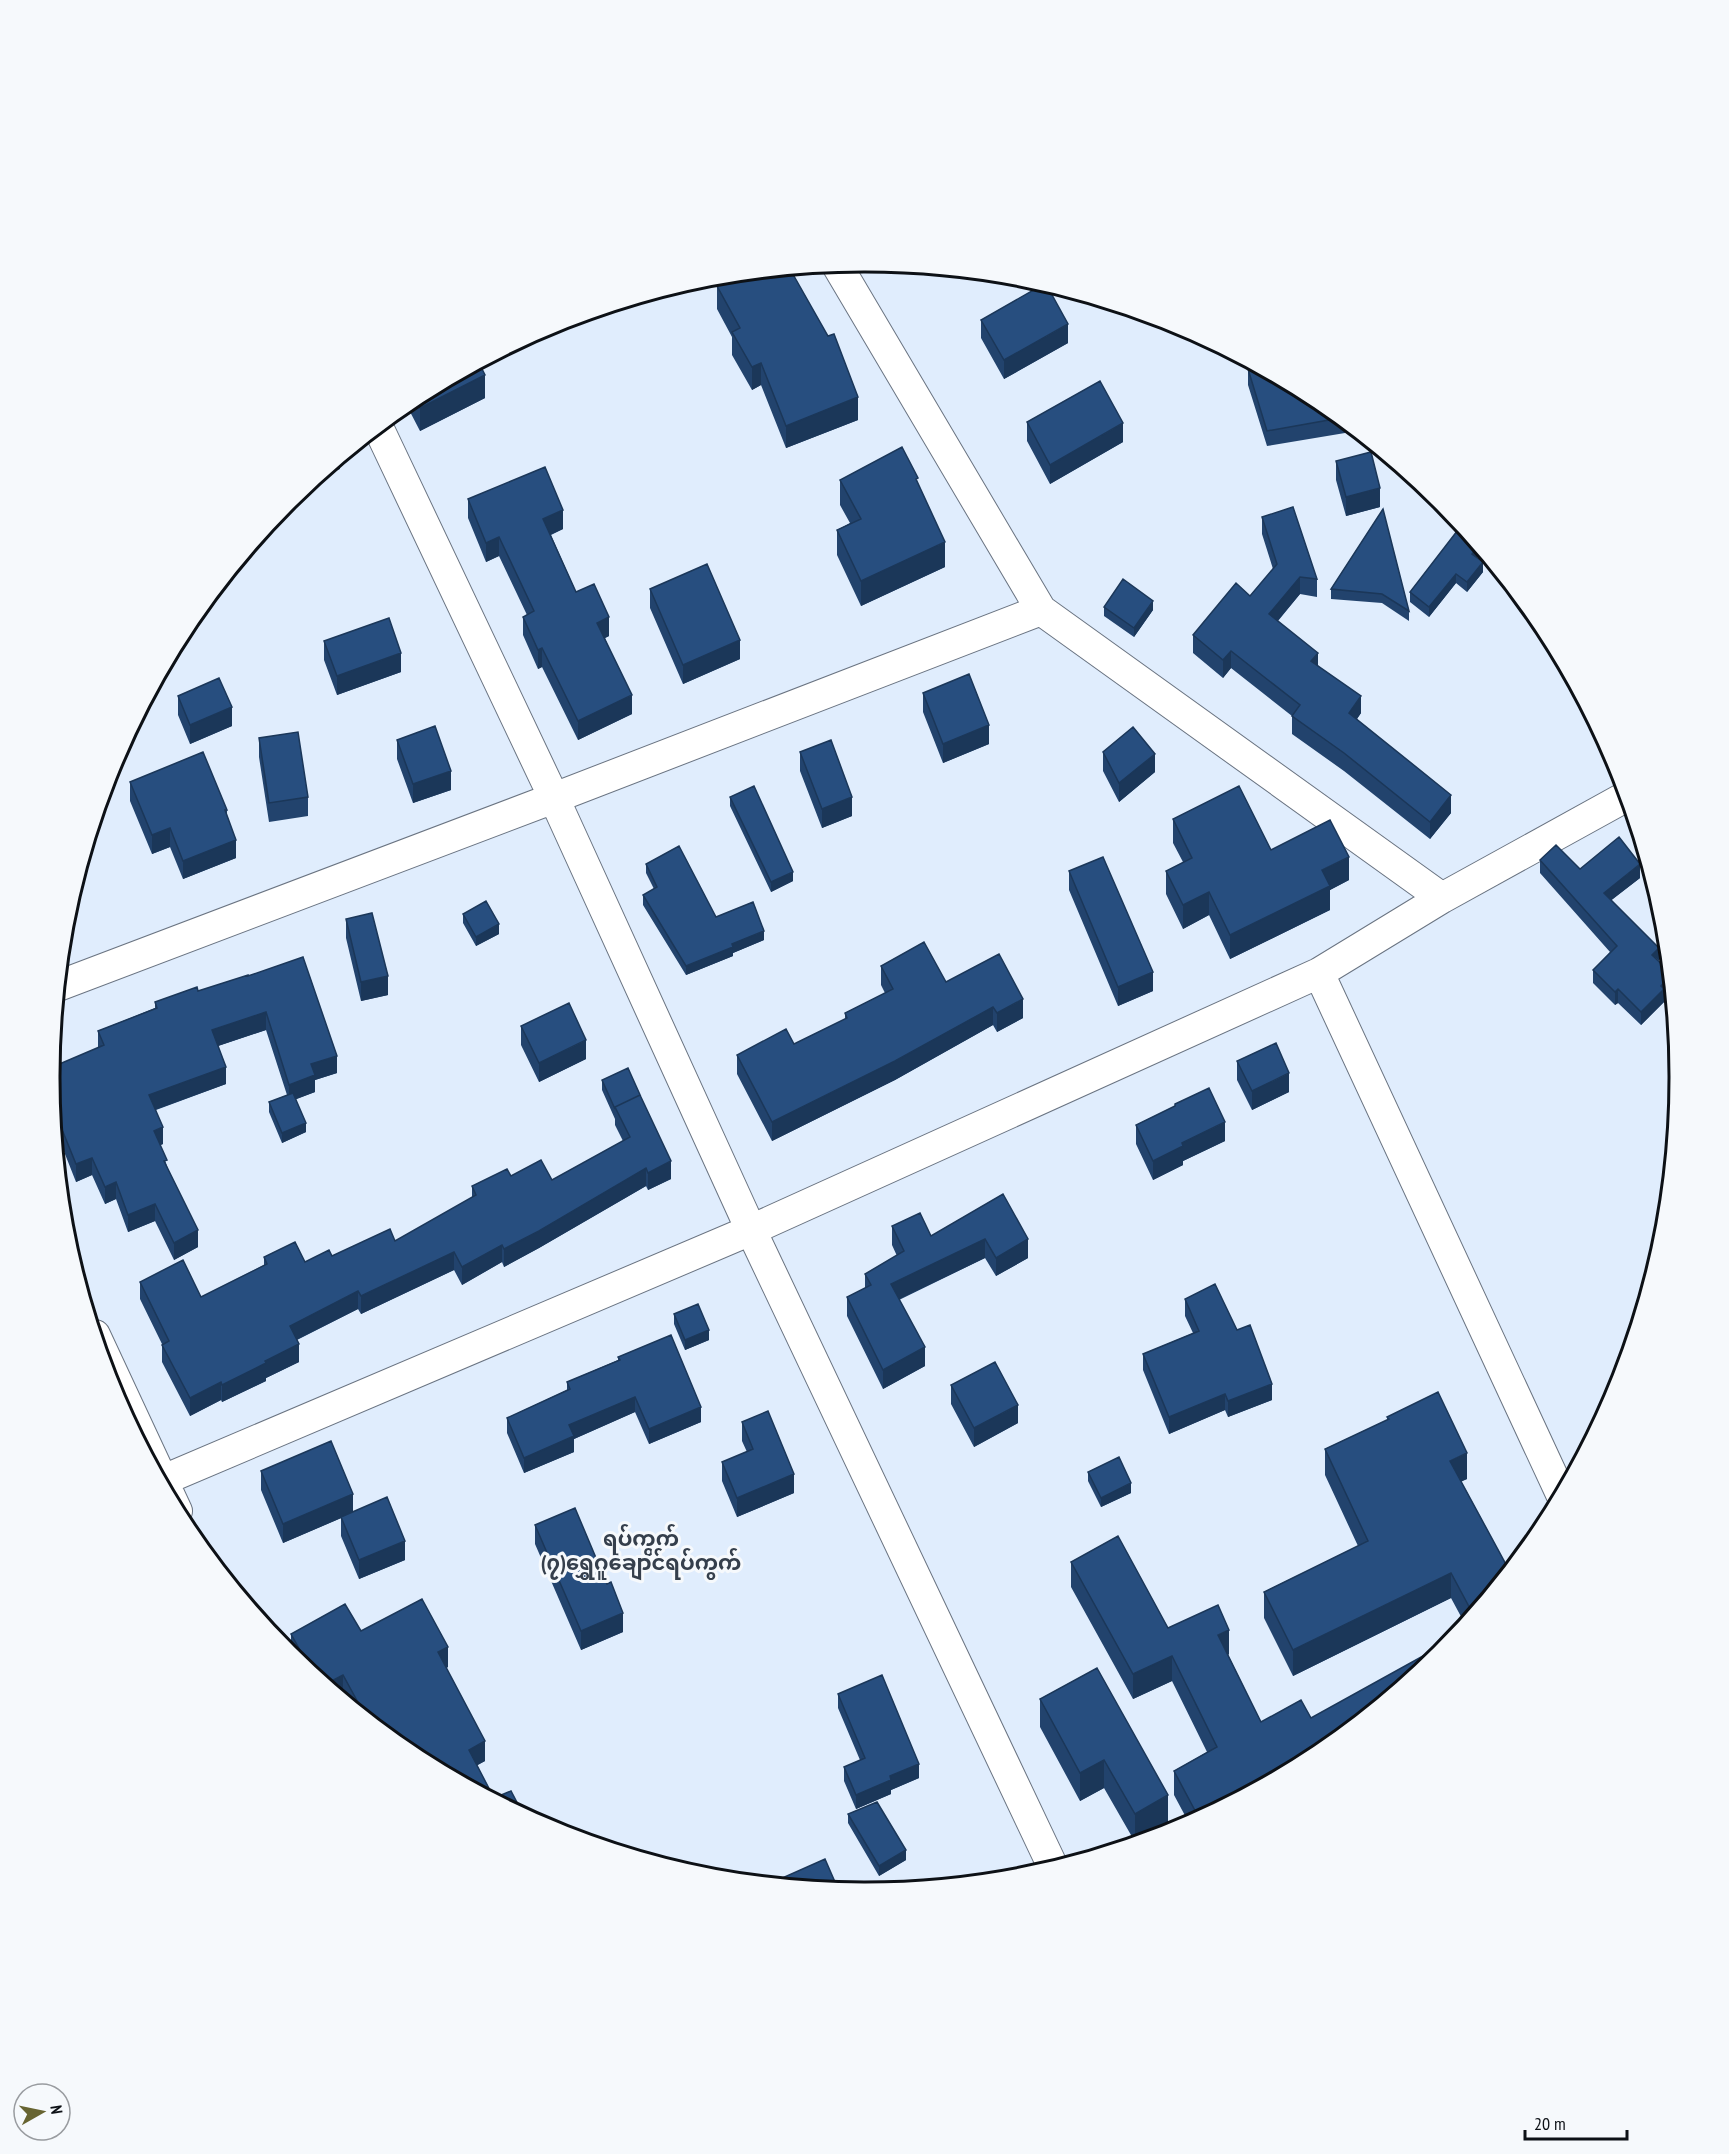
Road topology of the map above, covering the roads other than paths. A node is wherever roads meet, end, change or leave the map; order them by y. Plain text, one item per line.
1 (842, 273) edge
2 (381, 434) edge
3 (1041, 610) junction
4 (554, 798) junction
5 (1619, 800) edge
6 (1442, 898) junction
7 (1319, 973) junction
8 (66, 983) edge
9 (751, 1230) junction
10 (168, 1479) edge
11 (1557, 1485) edge
12 (1049, 1859) edge

1 - 3 street
2 - 4 street
3 - 4 street
3 - 6 street
4 - 8 street
4 - 9 street
5 - 6 street
6 - 7 street
7 - 9 street
7 - 11 street
9 - 10 street
9 - 12 street

